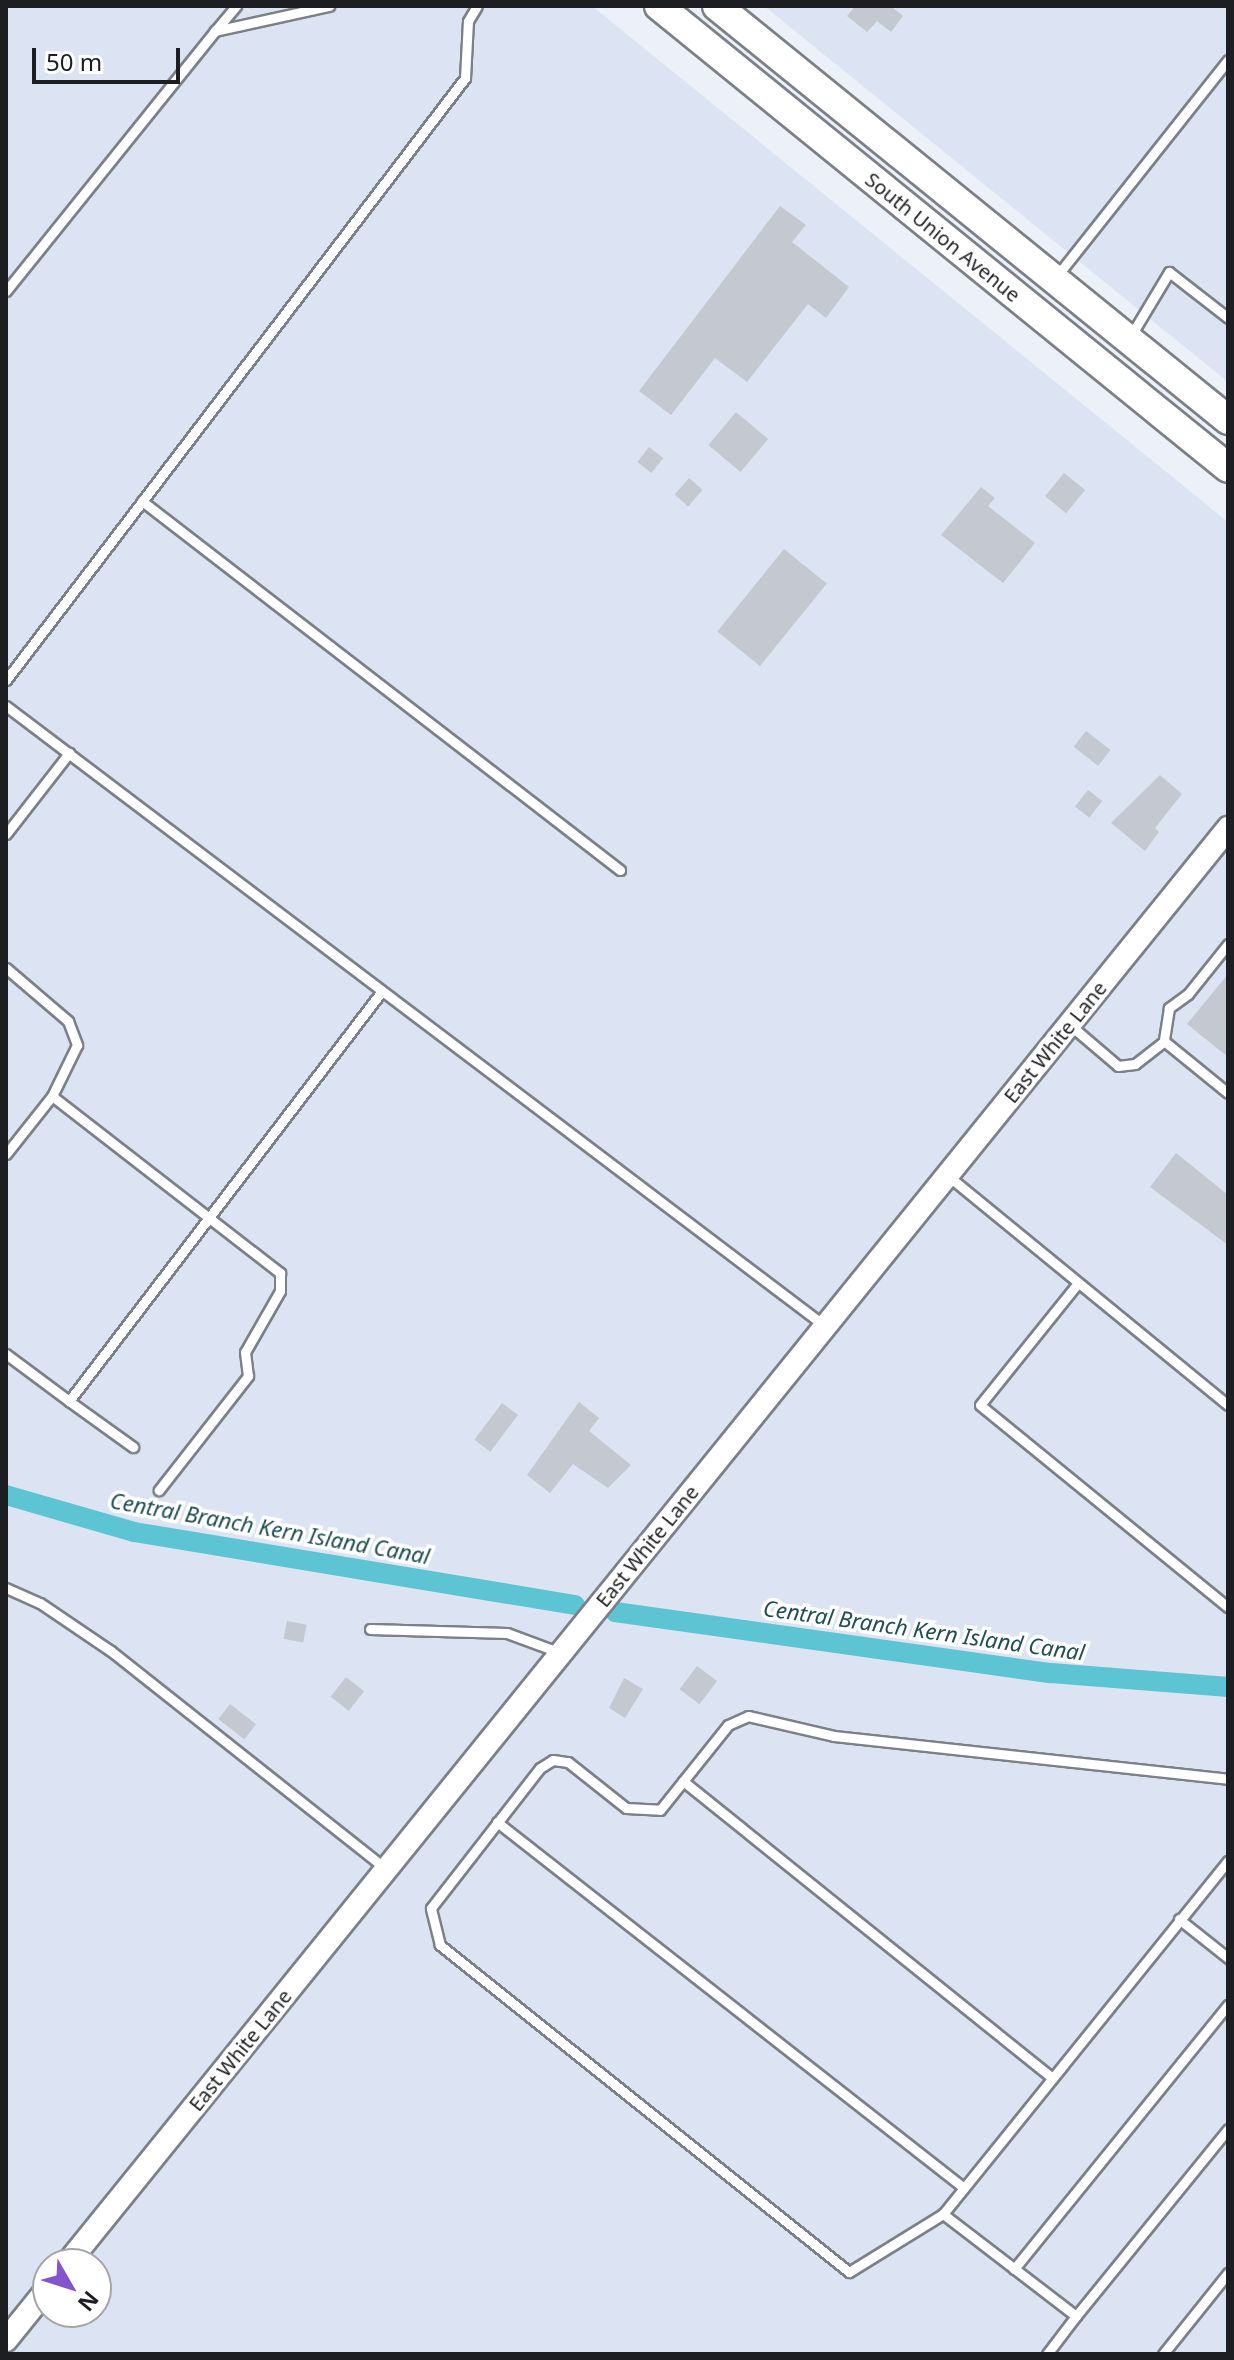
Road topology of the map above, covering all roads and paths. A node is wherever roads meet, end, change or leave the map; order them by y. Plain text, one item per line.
1 (236, 6) edge
2 (329, 6) edge
3 (477, 6) edge
4 (659, 6) edge
5 (717, 6) edge
6 (215, 31) junction
7 (1228, 60) edge
8 (741, 72) junction
9 (908, 162) junction
10 (960, 227) junction
11 (994, 278) junction
12 (1054, 280) junction
13 (6, 291) edge
14 (1228, 318) edge
15 (1128, 340) junction
16 (1164, 369) junction
17 (1222, 411) edge
18 (1228, 468) edge
19 (142, 501) junction
20 (6, 680) edge
21 (6, 706) edge
22 (69, 753) junction
23 (1228, 828) edge
24 (6, 834) edge
25 (620, 870) dead end
26 (1228, 944) edge
27 (6, 968) edge
28 (382, 991) junction
29 (1069, 1024) junction
30 (1164, 1041) junction
31 (1228, 1093) edge
32 (52, 1096) junction
33 (6, 1154) edge
34 (947, 1175) junction
35 (207, 1217) junction
36 (1078, 1283) junction
37 (825, 1326) junction
38 (6, 1354) edge
39 (69, 1401) junction
40 (1228, 1405) edge
41 (133, 1447) dead end
42 (159, 1490) dead end
43 (6, 1588) edge
44 (1228, 1607) edge
45 (370, 1629) dead end
46 (561, 1653) junction
47 (1228, 1779) edge
48 (683, 1781) junction
49 (497, 1822) junction
50 (1228, 1861) edge
51 (386, 1869) junction
52 (1179, 1919) junction
53 (1228, 1958) edge
54 (1228, 2005) edge
55 (1052, 2078) junction
56 (1228, 2129) edge
57 (964, 2188) junction
58 (943, 2214) junction
59 (80, 2248) edge
60 (1014, 2269) junction
61 (1228, 2273) edge
62 (32, 2308) edge
63 (1076, 2316) junction
64 (6, 2340) edge
65 (1047, 2354) edge
66 (1163, 2354) edge

1 - 6 lane
2 - 6 lane
3 - 19 lane
4 - 8 main road, South Union Avenue
5 - 9 main road, South Union Avenue
6 - 13 lane
7 - 12 lane
8 - 9 main road
8 - 10 main road, South Union Avenue
9 - 10 main road, South Union Avenue
10 - 11 main road, South Union Avenue
10 - 12 main road, South Union Avenue
11 - 16 main road
11 - 18 main road, South Union Avenue
12 - 15 main road, South Union Avenue
14 - 15 lane
15 - 16 main road, South Union Avenue
16 - 17 main road, South Union Avenue
19 - 20 lane
19 - 25 lane
21 - 22 lane
22 - 24 lane
22 - 28 lane
23 - 29 street, East White Lane
26 - 30 lane
27 - 32 lane
28 - 35 lane
28 - 37 lane
29 - 30 lane
29 - 34 street, East White Lane
30 - 31 lane
32 - 33 lane
32 - 35 lane
34 - 36 lane
34 - 37 street, East White Lane
35 - 39 lane
35 - 42 lane
36 - 40 lane
36 - 44 lane
37 - 46 street, East White Lane
38 - 39 lane
39 - 41 lane
43 - 51 lane
45 - 46 lane
46 - 51 street, East White Lane
47 - 48 lane
48 - 49 lane
48 - 55 lane
49 - 57 lane
49 - 58 lane
50 - 52 lane
51 - 59 street, East White Lane
52 - 53 lane
52 - 55 lane
54 - 60 lane
55 - 57 lane
56 - 63 lane
57 - 58 lane
58 - 60 lane
60 - 63 lane
61 - 66 lane
62 - 64 street
63 - 65 lane

